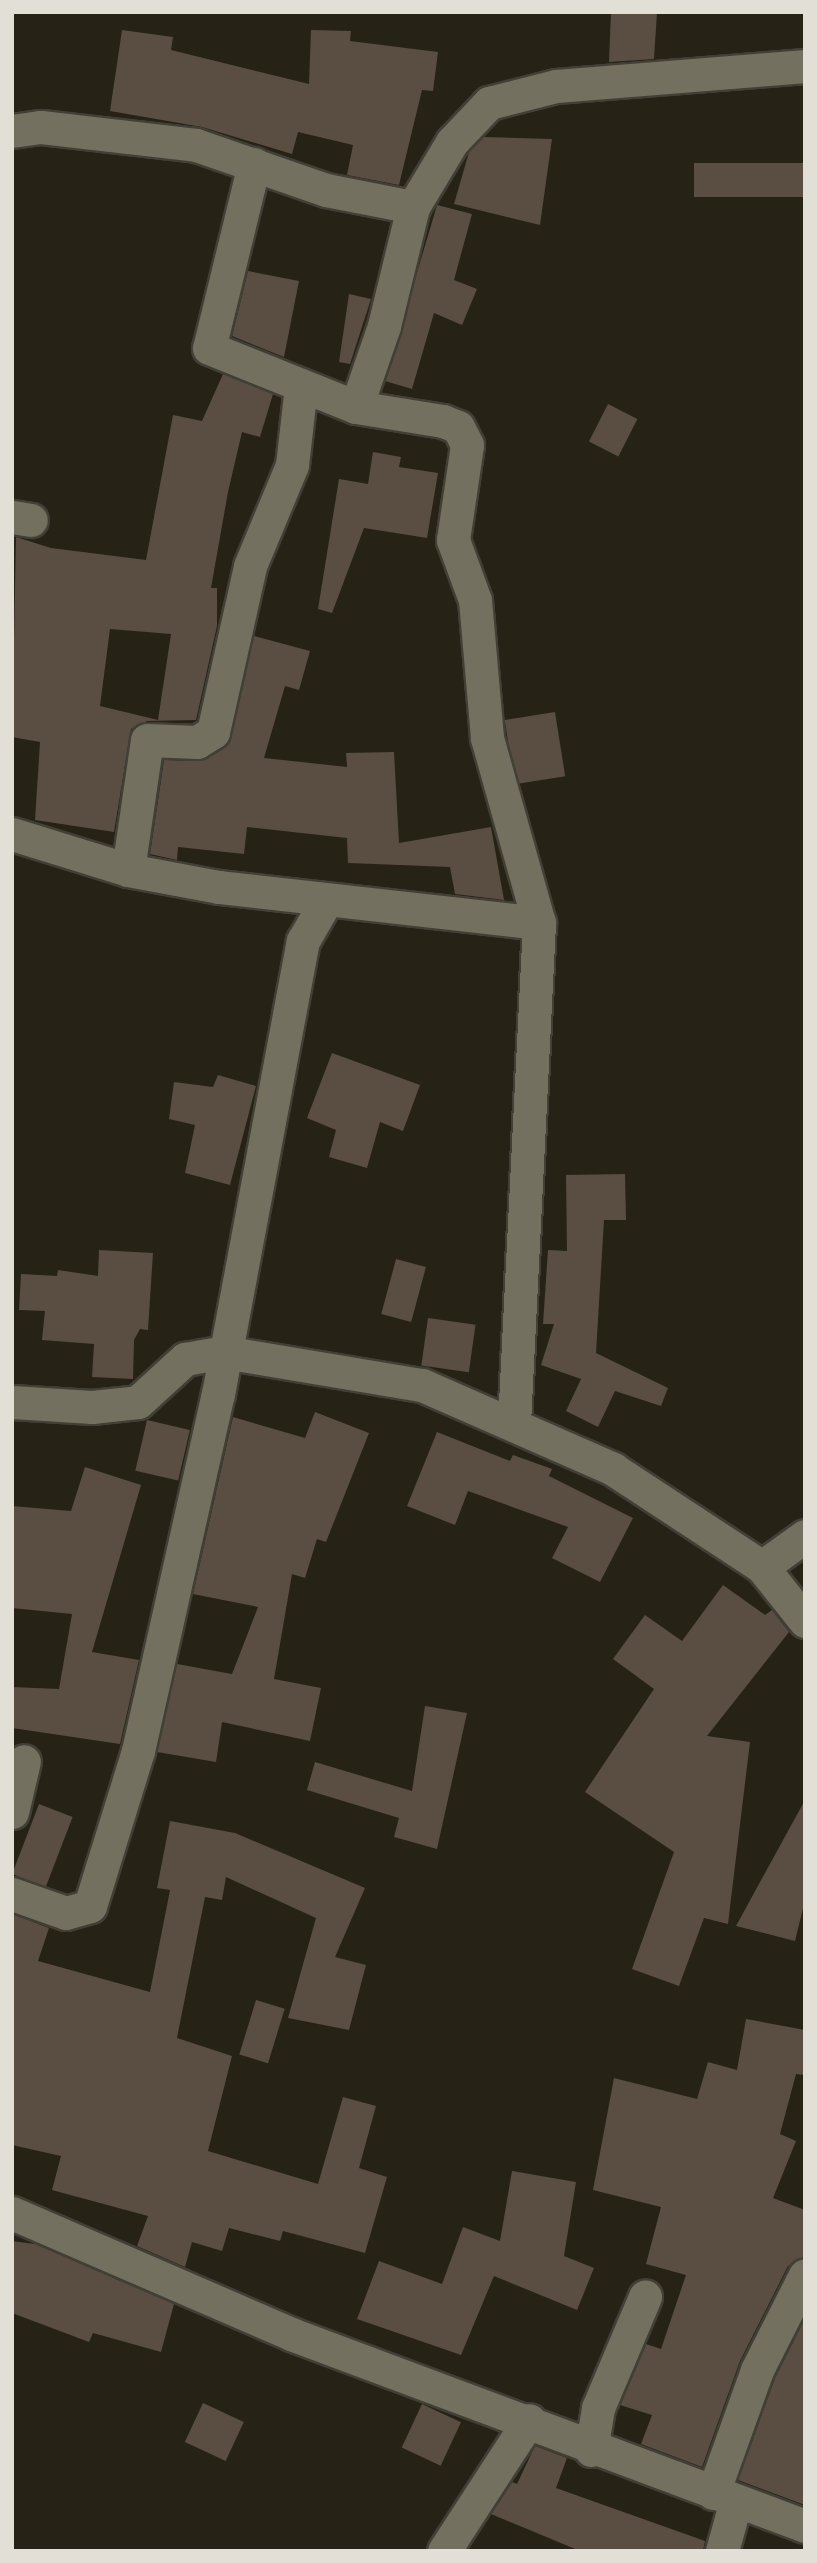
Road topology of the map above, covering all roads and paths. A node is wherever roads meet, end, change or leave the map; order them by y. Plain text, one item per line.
1 (805, 66) edge
2 (12, 131) edge
3 (254, 164) junction
4 (413, 207) junction
5 (301, 386) junction
6 (356, 407) junction
7 (12, 834) edge
8 (128, 870) junction
9 (326, 901) junction
10 (539, 923) junction
11 (224, 1352) junction
12 (12, 1402) edge
13 (514, 1423) junction
14 (805, 1536) edge
15 (761, 1567) junction
16 (805, 1621) edge
17 (23, 1761) dead end
18 (12, 1812) edge
19 (12, 1895) edge
20 (12, 2213) edge
21 (805, 2275) edge
22 (645, 2297) dead end
23 (529, 2420) junction
24 (591, 2450) junction
25 (724, 2498) junction
26 (805, 2526) edge
27 (444, 2551) edge
28 (722, 2551) edge

1 - 4 street
2 - 3 street
3 - 4 street
3 - 5 street
4 - 6 street
5 - 6 street
5 - 8 street
6 - 10 street
7 - 8 street
8 - 9 street
9 - 10 street
9 - 11 street
10 - 13 street
11 - 12 street
11 - 13 street
11 - 19 street
13 - 15 street
14 - 15 street
15 - 16 street
17 - 18 street
20 - 23 street
21 - 25 street
22 - 24 street
23 - 24 street
23 - 27 street
24 - 25 street
25 - 26 street
25 - 28 street

